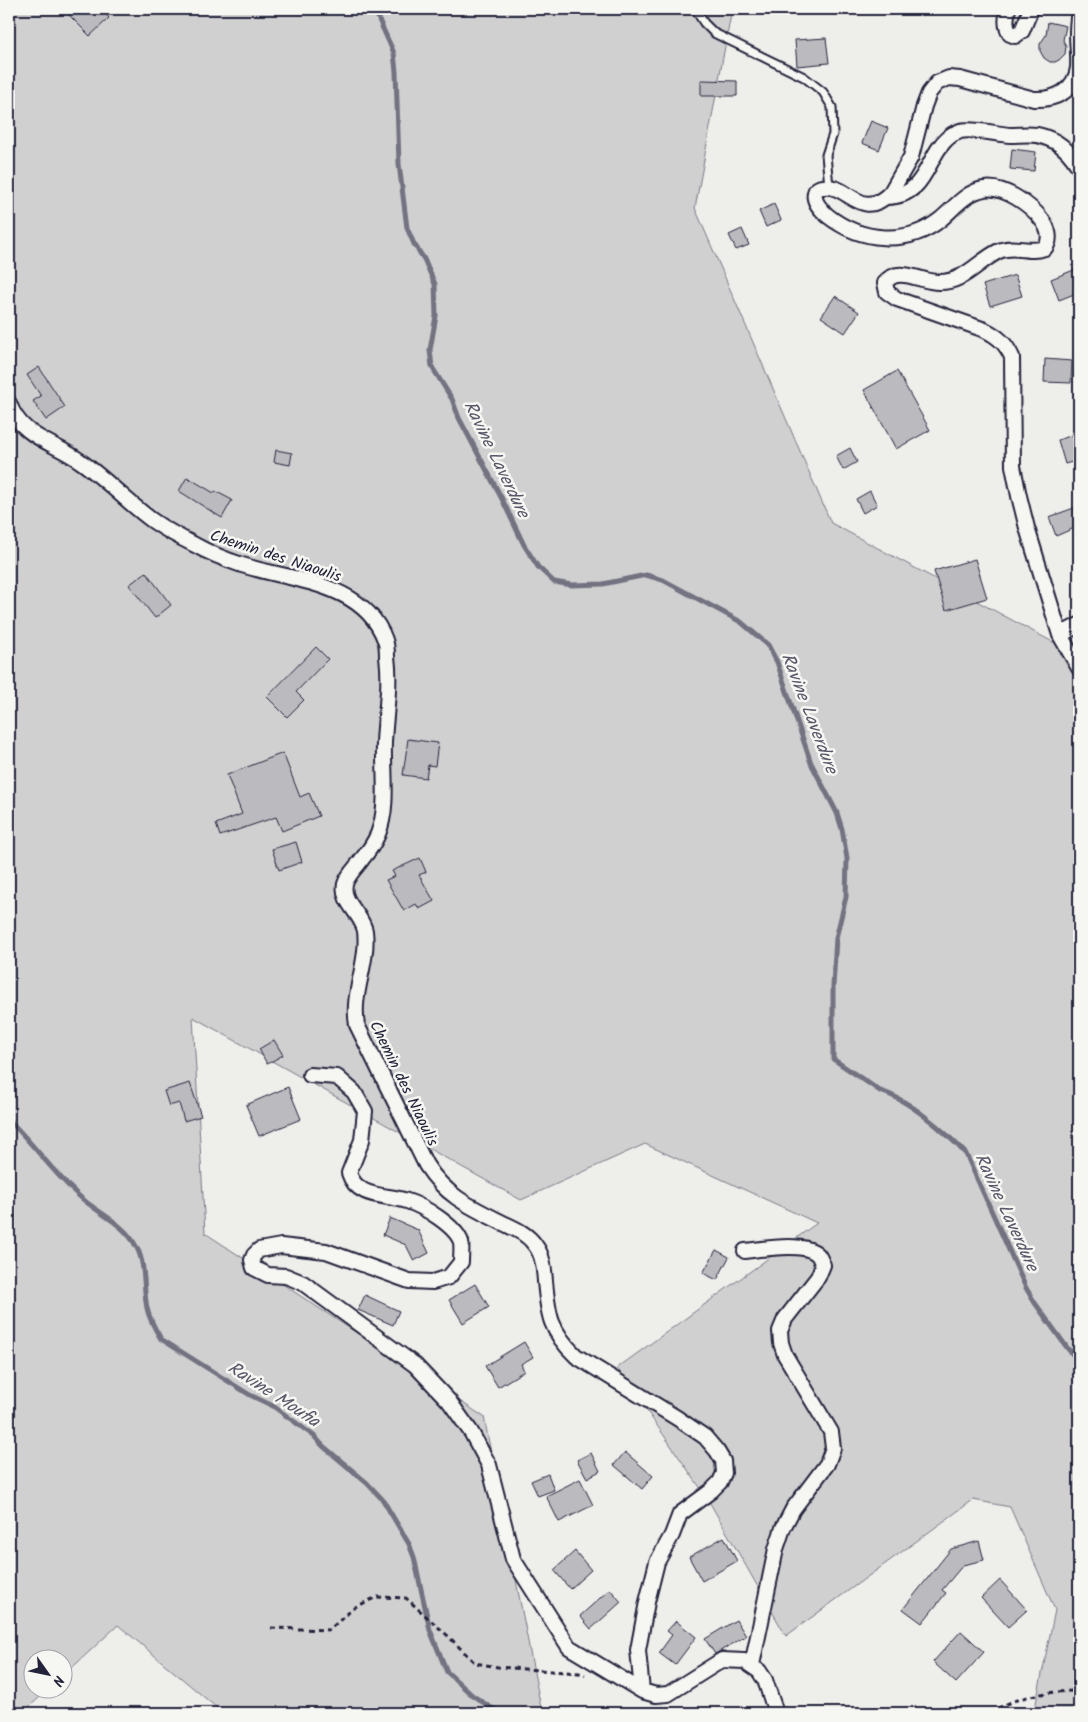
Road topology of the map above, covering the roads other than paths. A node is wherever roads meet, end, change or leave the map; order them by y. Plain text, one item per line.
1 (694, 9) edge
2 (1008, 9) edge
3 (1031, 9) edge
4 (1079, 9) edge
5 (1079, 167) edge
6 (829, 186) junction
7 (887, 197) junction
8 (9, 403) edge
9 (1079, 625) edge
10 (1060, 635) junction
11 (1079, 668) edge
12 (310, 1075) dead end
13 (745, 1251) dead end
14 (752, 1665) junction
15 (642, 1691) junction
16 (776, 1713) edge

1 - 6 lane
2 - 3 street
4 - 7 street
5 - 7 street
6 - 7 street
6 - 10 street
8 - 15 street, Chemin des Niaoulis
9 - 10 street
10 - 11 street
12 - 15 street
13 - 14 street
14 - 15 street
14 - 16 street

